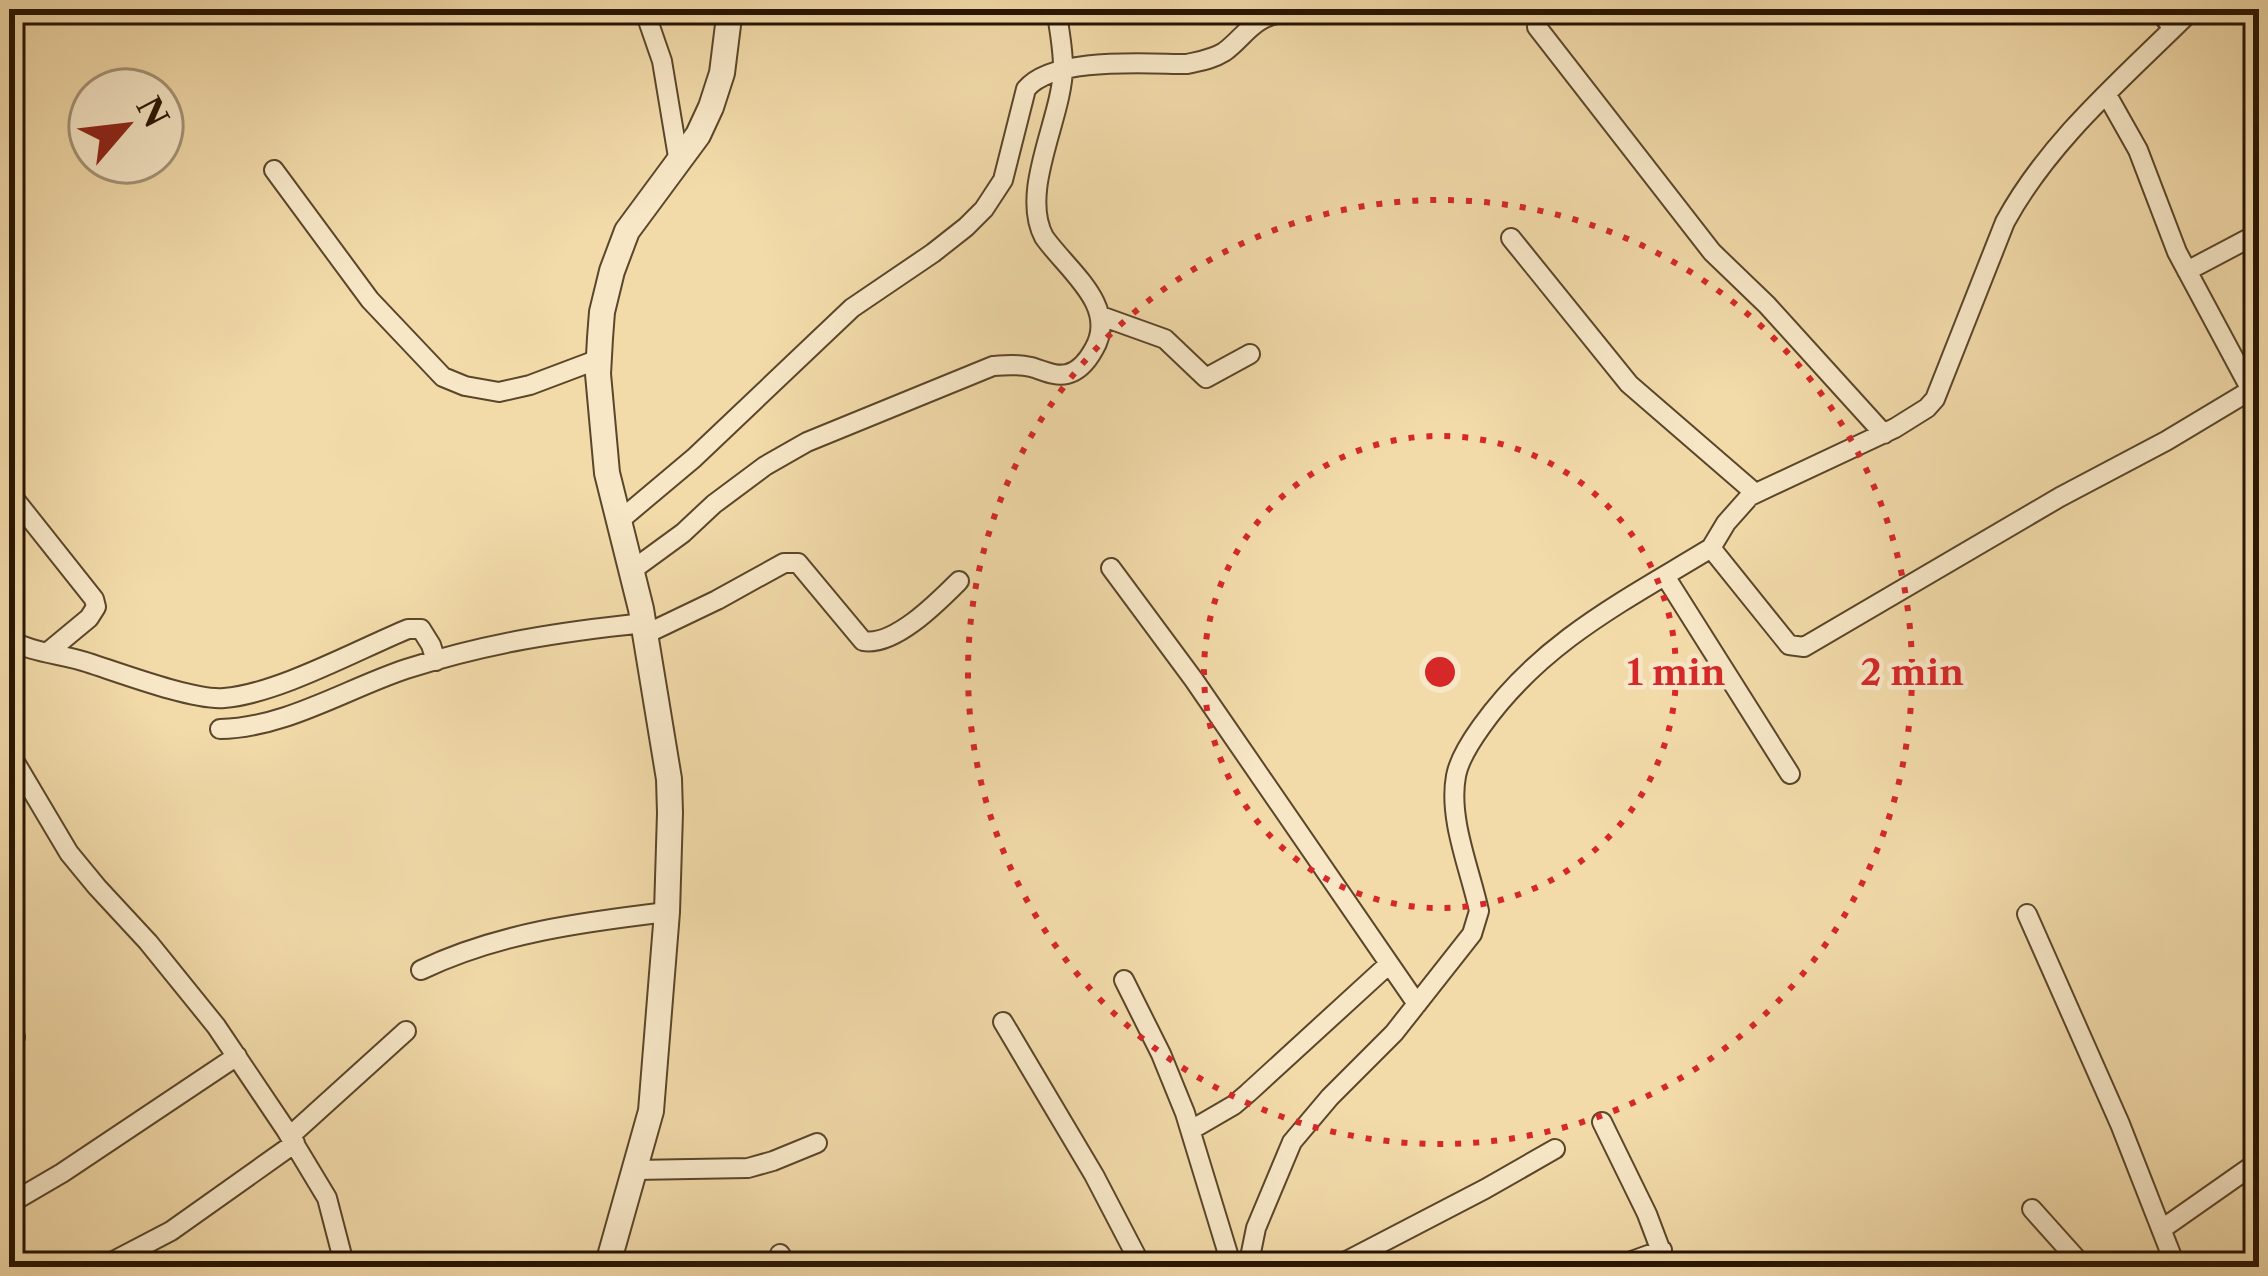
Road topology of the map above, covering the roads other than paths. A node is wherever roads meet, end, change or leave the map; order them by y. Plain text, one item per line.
1 (644, 9) edge
2 (730, 9) edge
3 (1056, 9) edge
4 (1317, 9) edge
5 (2154, 9) edge
6 (2193, 9) edge
7 (1538, 27) dead end
8 (2170, 33) junction
9 (1051, 73) junction
10 (2107, 95) junction
11 (679, 163) junction
12 (274, 170) dead end
13 (2259, 233) edge
14 (1511, 238) dead end
15 (2187, 271) junction
16 (1101, 316) junction
17 (1250, 353) dead end
18 (598, 359) junction
19 (2255, 395) edge
20 (1884, 434) junction
21 (9, 492) edge
22 (1755, 493) junction
23 (619, 521) junction
24 (1711, 548) junction
25 (1111, 568) dead end
26 (631, 571) junction
27 (1665, 576) junction
28 (959, 581) dead end
29 (645, 629) junction
30 (9, 639) edge
31 (48, 652) junction
32 (436, 661) junction
33 (220, 729) dead end
34 (9, 752) edge
35 (1790, 774) dead end
36 (667, 912) junction
37 (2027, 914) dead end
38 (1389, 964) junction
39 (421, 970) dead end
40 (1124, 980) dead end
41 (1417, 1004) junction
42 (1003, 1022) dead end
43 (406, 1031) dead end
44 (237, 1056) junction
45 (1602, 1122) dead end
46 (1191, 1130) junction
47 (292, 1140) junction
48 (817, 1143) dead end
49 (1555, 1149) dead end
50 (2259, 1161) edge
51 (634, 1170) junction
52 (9, 1204) edge
53 (2032, 1209) dead end
54 (2162, 1229) junction
55 (1664, 1258) edge
56 (102, 1267) edge
57 (345, 1267) edge
58 (607, 1267) edge
59 (1142, 1267) edge
60 (1232, 1267) edge
61 (1248, 1267) edge
62 (1335, 1267) edge
63 (1615, 1267) edge
64 (2084, 1267) edge
65 (2176, 1267) edge

1 - 11 street
2 - 11 street
3 - 9 street
4 - 9 street
5 - 8 lane
6 - 8 street
7 - 20 street
8 - 10 street
9 - 16 street
9 - 23 street
10 - 15 street
10 - 20 street
11 - 18 street
12 - 18 street
13 - 15 street
14 - 22 street
15 - 19 street
16 - 17 street
16 - 26 street
18 - 23 street
19 - 24 street
20 - 22 street
21 - 31 street
22 - 24 street
23 - 26 street
24 - 27 street
25 - 38 street
26 - 29 street
27 - 35 street
27 - 41 street
28 - 29 street
29 - 32 street
29 - 36 street
30 - 31 street
31 - 32 street
32 - 33 street
34 - 44 street
36 - 39 street
36 - 51 street
37 - 54 street
38 - 41 street
38 - 46 street
40 - 46 street
41 - 61 street
42 - 59 street
43 - 47 street
44 - 47 street
44 - 52 street
45 - 55 street
46 - 60 street
47 - 56 street
47 - 57 street
48 - 51 street
49 - 62 street
50 - 54 street
51 - 58 street
53 - 64 street
54 - 65 street
55 - 63 street

